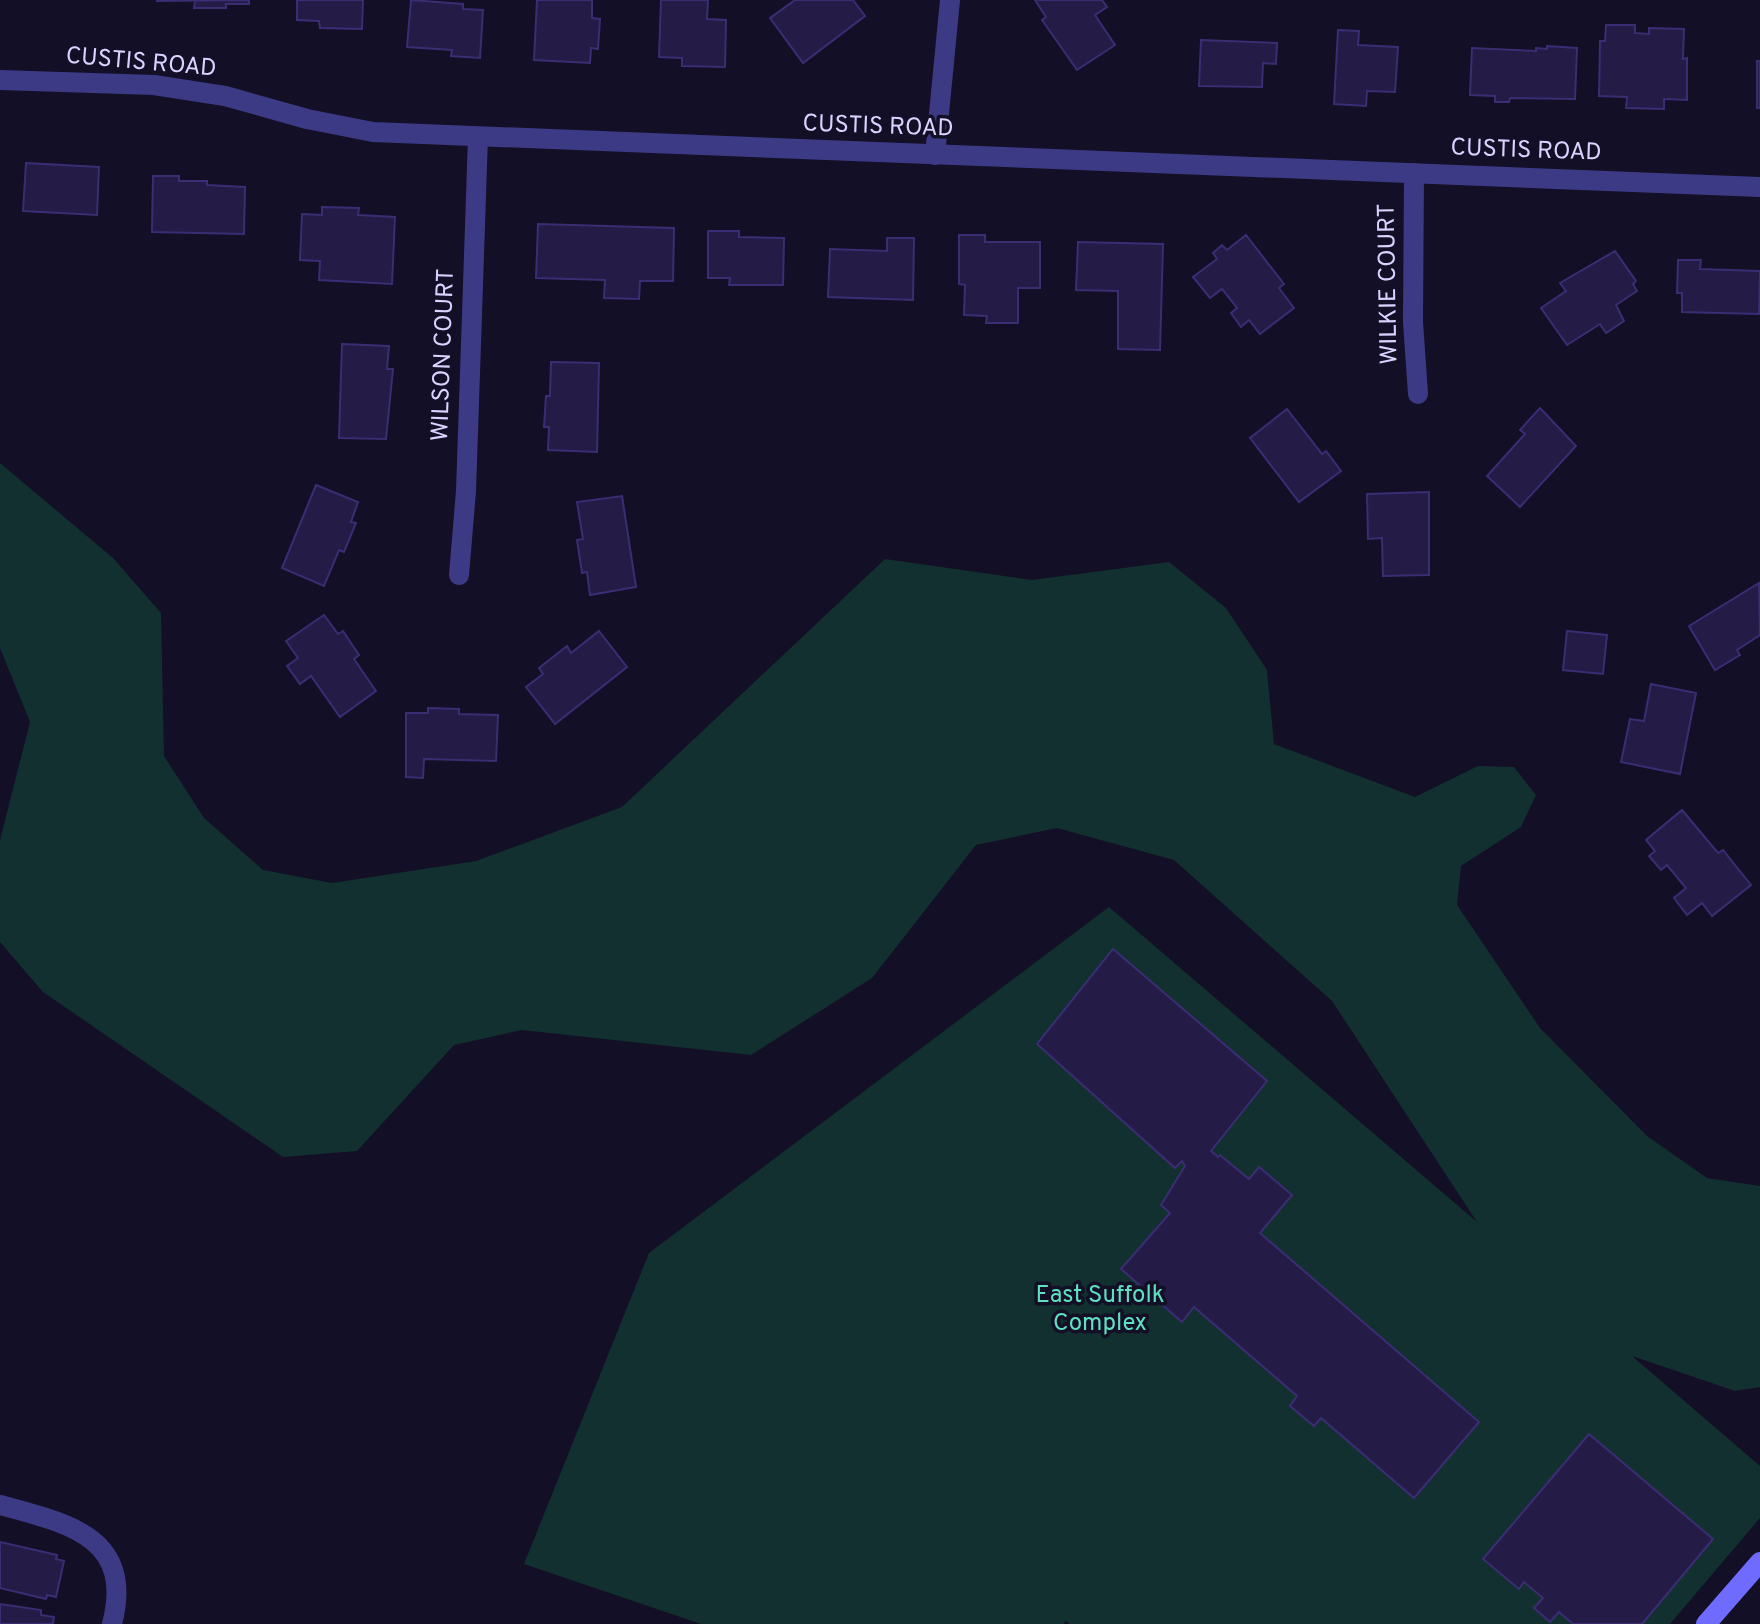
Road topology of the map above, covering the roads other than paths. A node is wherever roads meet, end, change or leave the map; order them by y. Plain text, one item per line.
1 (950, 0) edge
2 (0, 80) edge
3 (478, 137) junction
4 (935, 155) junction
5 (1414, 173) junction
6 (1760, 187) edge
7 (1418, 394) dead end
8 (459, 575) dead end
9 (0, 1505) edge
10 (1760, 1562) edge
11 (112, 1624) edge
12 (1706, 1624) edge

1 - 4 street
2 - 3 street, CUSTIS ROAD
3 - 4 street, CUSTIS ROAD
3 - 8 street, WILSON COURT
4 - 5 street, CUSTIS ROAD
5 - 6 street, CUSTIS ROAD
5 - 7 street, WILKIE COURT
9 - 11 street
10 - 12 street

